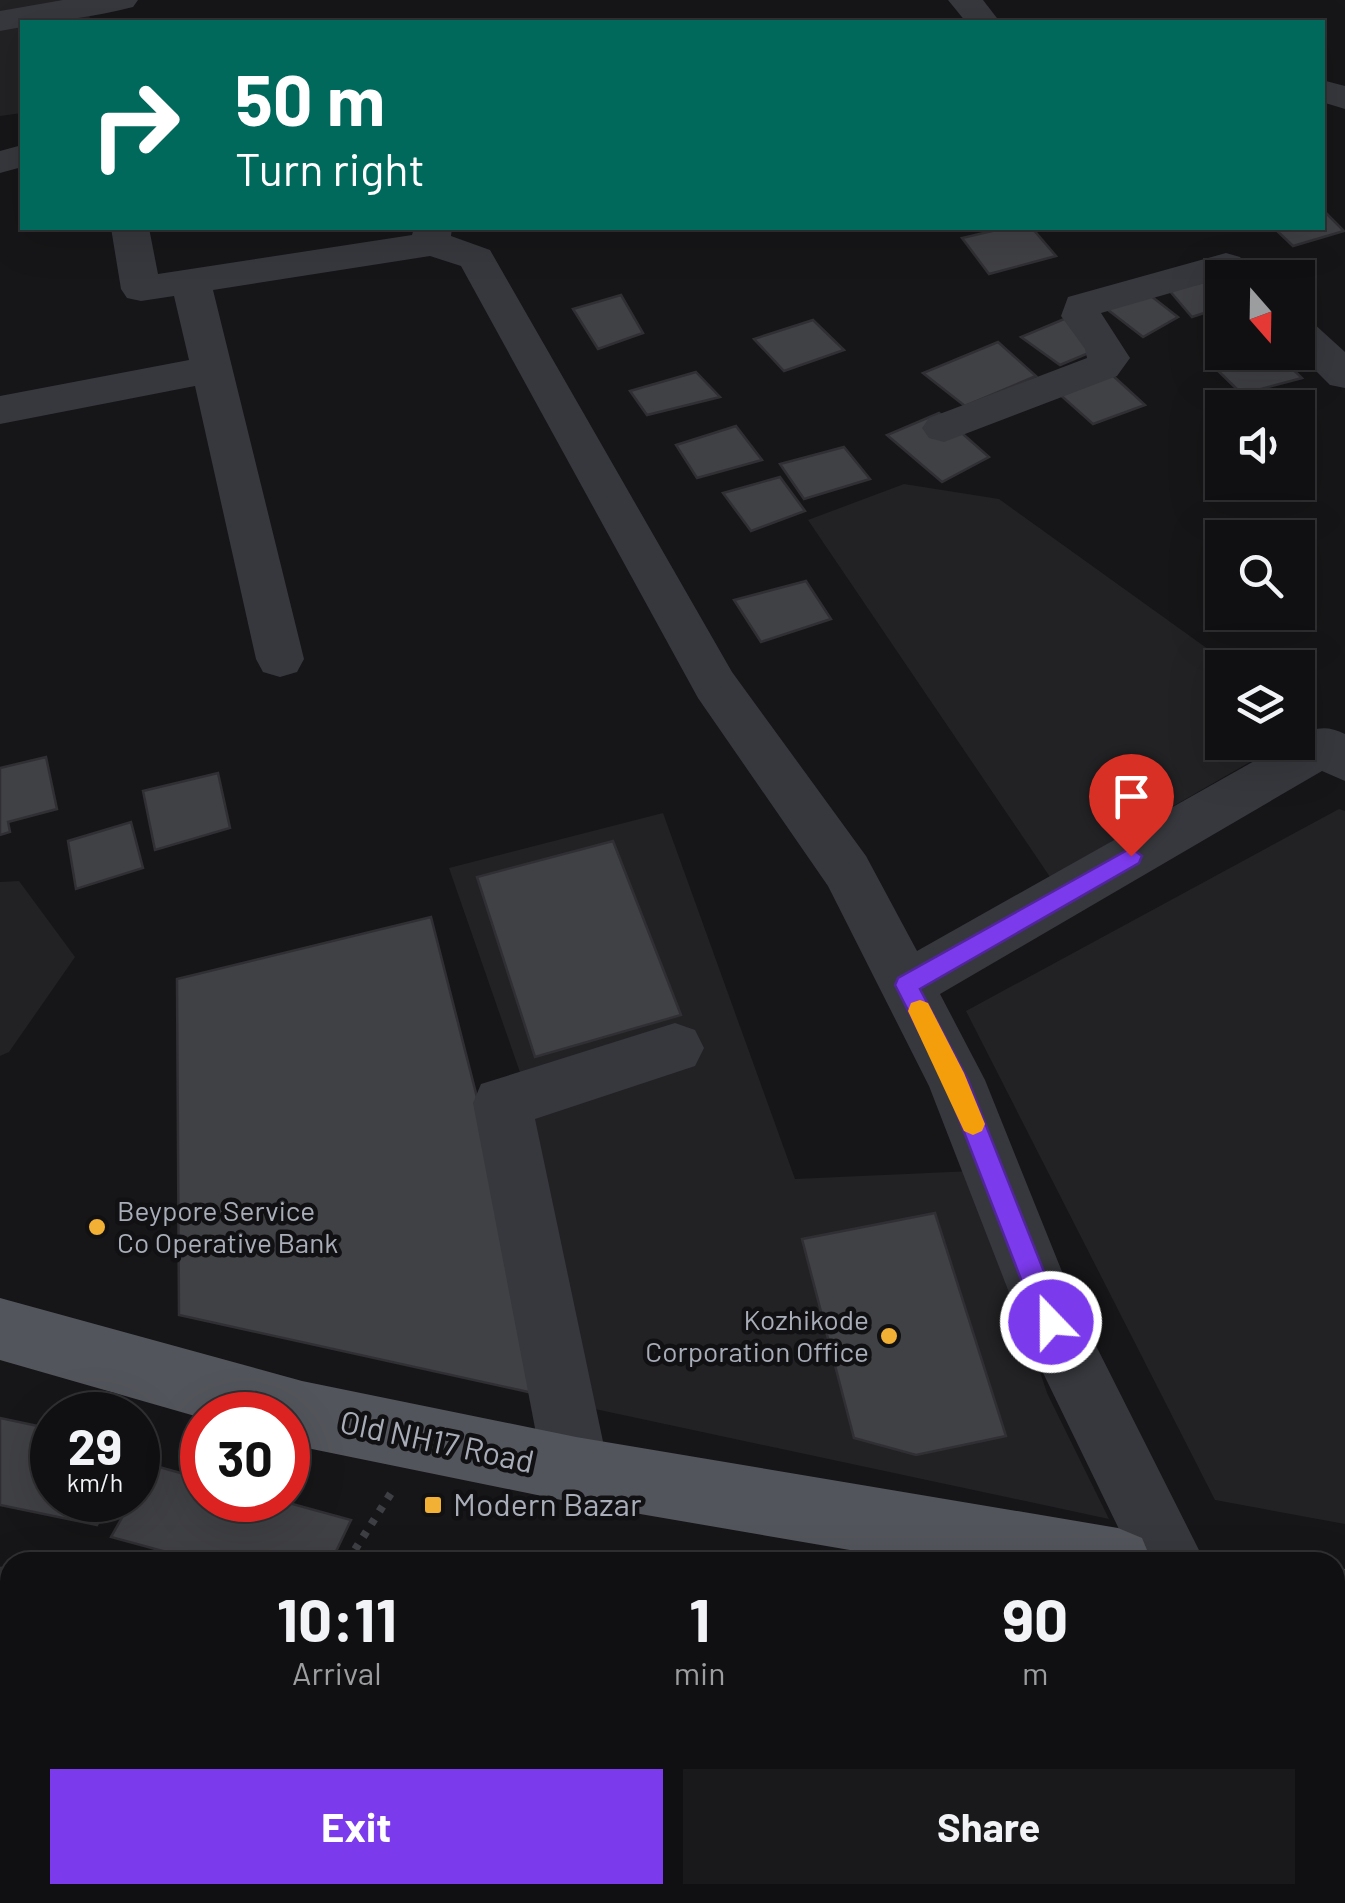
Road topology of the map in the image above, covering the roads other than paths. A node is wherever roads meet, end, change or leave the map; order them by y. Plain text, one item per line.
1 (121, 0) edge
2 (0, 21) edge
3 (130, 230) edge
4 (431, 236) edge
5 (1205, 266) edge
6 (191, 282) junction
7 (1315, 347) edge
8 (210, 370) junction
9 (1345, 375) edge
10 (0, 410) edge
11 (944, 428) dead end
12 (280, 659) dead end
13 (1345, 761) edge
14 (906, 985) junction
15 (675, 1048) dead end
16 (0, 1329) edge
17 (576, 1470) junction
18 (1059, 1552) edge
19 (1166, 1552) edge

1 - 2 street
3 - 6 street
4 - 6 street
4 - 14 street
5 - 11 street
6 - 8 street
7 - 9 street
8 - 10 street
8 - 12 street
13 - 14 street
14 - 19 street
15 - 17 street
16 - 17 main road, Old NH17 Road
17 - 18 main road, Old NH17 Road

